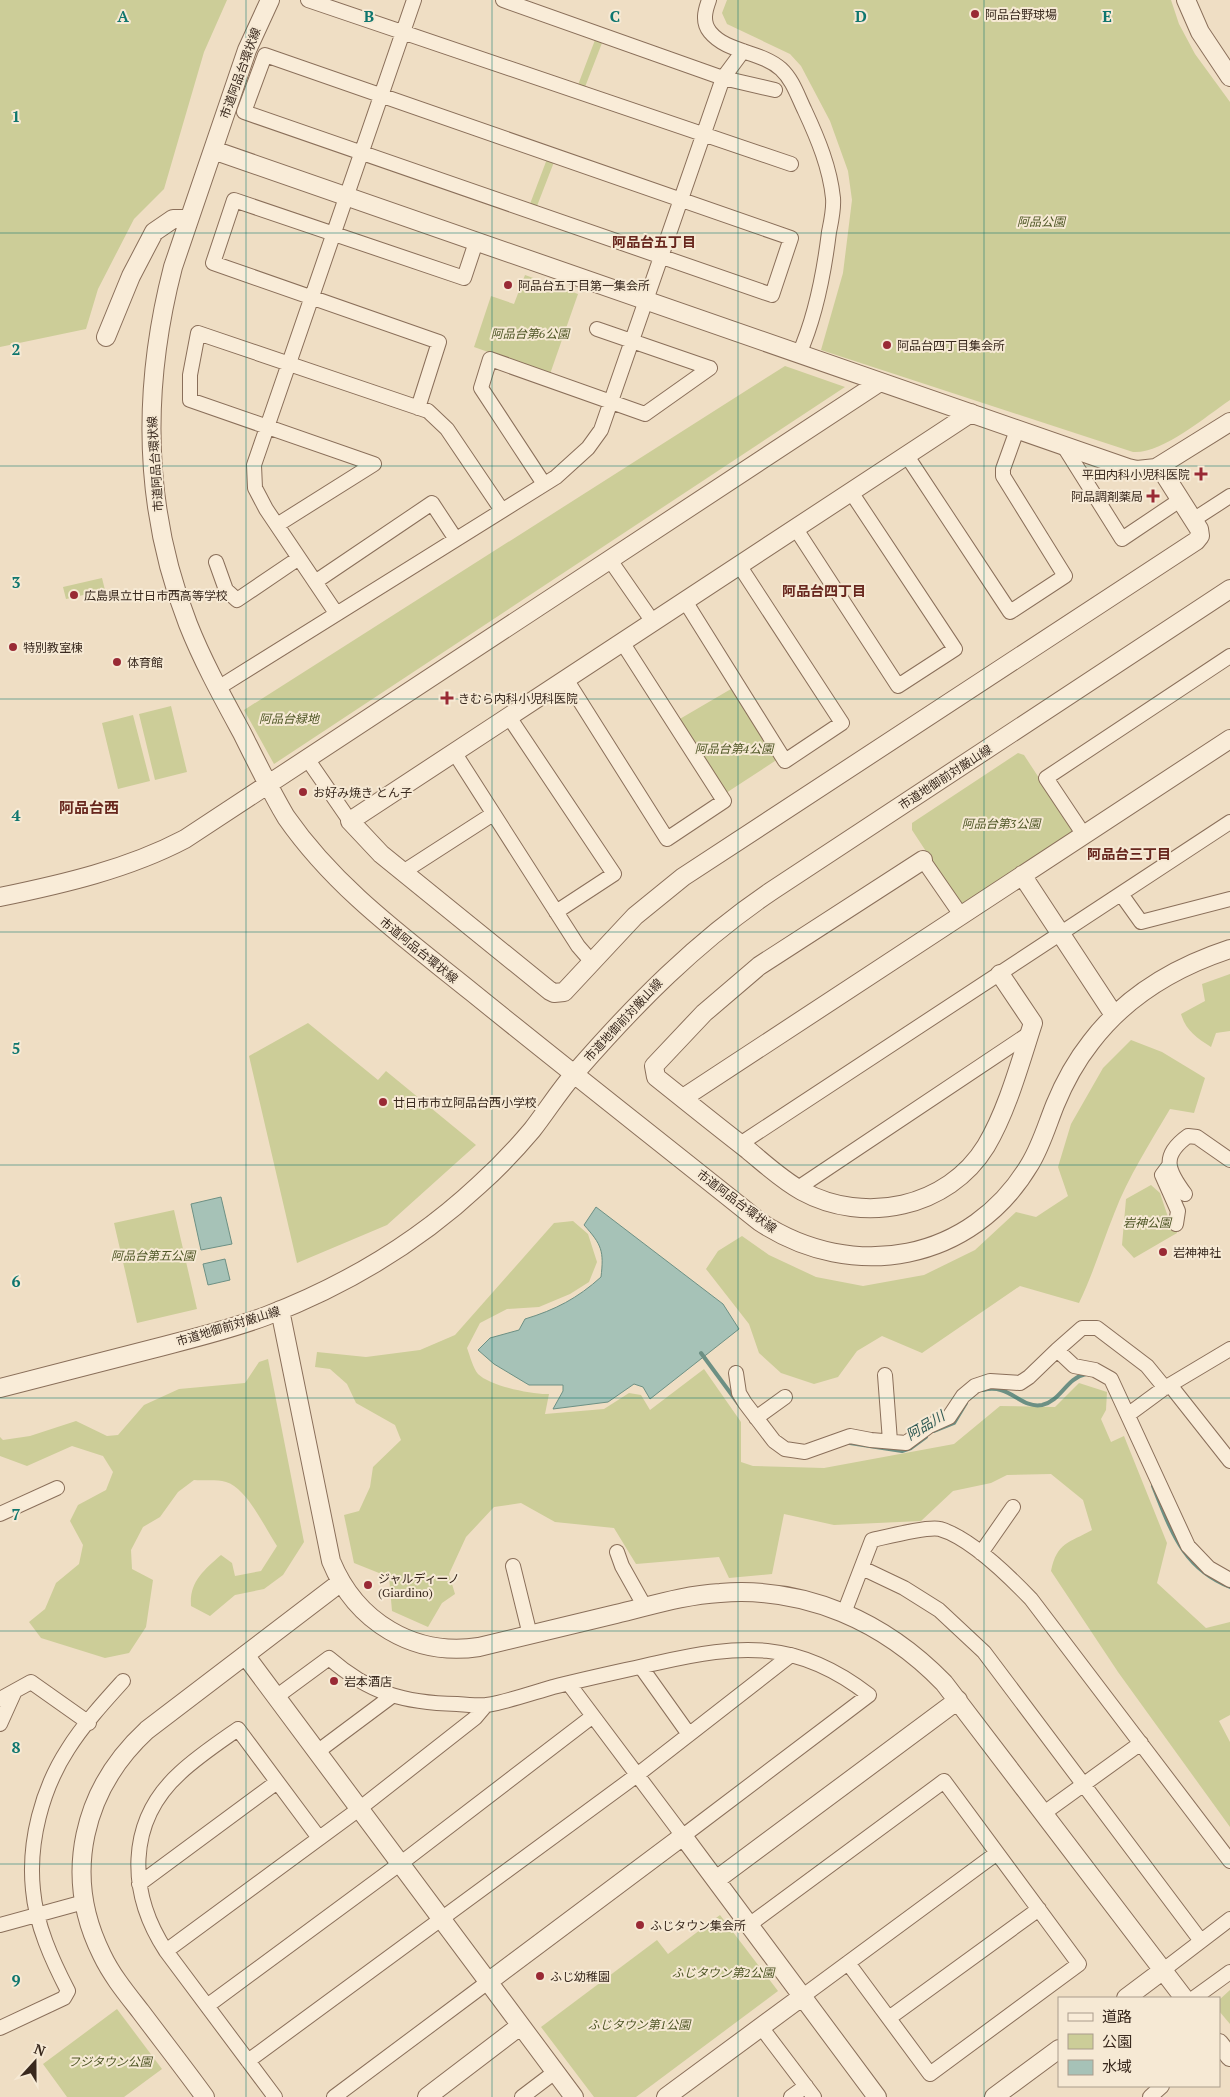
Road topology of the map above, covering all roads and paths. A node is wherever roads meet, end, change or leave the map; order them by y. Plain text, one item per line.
1 (270, 0) edge
2 (308, 0) edge
3 (414, 0) edge
4 (503, 0) edge
5 (709, 0) edge
6 (1186, 0) edge
7 (403, 33) junction
8 (743, 51) junction
9 (1230, 77) edge
10 (723, 78) junction
11 (775, 90) dead end
12 (381, 96) junction
13 (704, 134) junction
14 (213, 150) junction
15 (362, 153) junction
16 (791, 164) dead end
17 (347, 196) junction
18 (681, 200) junction
19 (189, 219) junction
20 (334, 234) junction
21 (476, 242) junction
22 (661, 257) junction
23 (312, 298) junction
24 (646, 301) junction
25 (597, 329) dead end
26 (106, 337) dead end
27 (632, 341) junction
28 (799, 354) junction
29 (289, 364) junction
30 (880, 382) junction
31 (610, 403) junction
32 (418, 408) junction
33 (971, 414) junction
34 (1230, 422) edge
35 (267, 427) junction
36 (1017, 430) junction
37 (1062, 445) junction
38 (907, 456) junction
39 (1159, 466) junction
40 (544, 484) junction
41 (852, 492) junction
42 (1230, 496) edge
43 (1180, 500) junction
44 (502, 509) junction
45 (1193, 520) junction
46 (277, 525) junction
47 (796, 528) junction
48 (455, 538) junction
49 (299, 558) junction
50 (610, 560) junction
51 (216, 562) dead end
52 (740, 565) junction
53 (315, 582) junction
54 (1230, 589) edge
55 (685, 601) junction
56 (336, 613) junction
57 (653, 622) junction
58 (622, 642) junction
59 (1230, 656) edge
60 (566, 679) junction
61 (218, 688) junction
62 (509, 717) junction
63 (1230, 739) edge
64 (454, 752) junction
65 (308, 760) junction
66 (269, 786) junction
67 (493, 814) junction
68 (350, 821) junction
69 (1230, 822) edge
70 (1084, 835) junction
71 (922, 860) joint
72 (404, 872) junction
73 (1022, 875) junction
74 (1122, 894) junction
75 (0, 897) edge
76 (1230, 899) edge
77 (556, 912) junction
78 (961, 915) junction
79 (1060, 933) junction
80 (1230, 949) edge
81 (591, 961) junction
82 (1000, 974) junction
83 (1114, 1016) junction
84 (1030, 1033) junction
85 (574, 1074) junction
86 (683, 1098) junction
87 (740, 1144) junction
88 (1230, 1160) edge
89 (1168, 1167) junction
90 (798, 1188) junction
91 (1185, 1194) dead end
92 (1176, 1224) dead end
93 (280, 1310) junction
94 (1230, 1349) edge
95 (1057, 1350) junction
96 (736, 1373) dead end
97 (886, 1375) dead end
98 (1168, 1386) junction
99 (0, 1388) edge
100 (785, 1397) dead end
101 (1129, 1414) junction
102 (756, 1418) junction
103 (890, 1441) junction
104 (1230, 1461) edge
105 (57, 1488) dead end
106 (1013, 1507) dead end
107 (0, 1514) edge
108 (617, 1552) dead end
109 (981, 1553) junction
110 (513, 1566) dead end
111 (862, 1568) junction
112 (1230, 1580) edge
113 (341, 1582) junction
114 (645, 1607) junction
115 (844, 1612) junction
116 (530, 1635) junction
117 (245, 1655) junction
118 (791, 1655) junction
119 (640, 1667) junction
120 (123, 1681) dead end
121 (569, 1684) junction
122 (14, 1693) junction
123 (392, 1696) junction
124 (276, 1697) junction
125 (0, 1699) edge
126 (958, 1700) junction
127 (486, 1705) junction
128 (593, 1716) junction
129 (89, 1723) junction
130 (0, 1724) edge
131 (688, 1733) junction
132 (1141, 1743) junction
133 (317, 1752) junction
134 (637, 1774) junction
135 (277, 1782) junction
136 (1084, 1784) junction
137 (359, 1808) junction
138 (1044, 1813) junction
139 (683, 1836) junction
140 (319, 1838) junction
141 (997, 1853) junction
142 (1230, 1861) edge
143 (400, 1864) junction
144 (716, 1880) junction
145 (139, 1884) junction
146 (84, 1902) junction
147 (1039, 1909) junction
148 (38, 1915) junction
149 (441, 1919) junction
150 (1230, 1919) edge
151 (749, 1924) junction
152 (0, 1925) edge
153 (1201, 1941) junction
154 (166, 1951) junction
155 (848, 1963) junction
156 (1162, 1971) junction
157 (1230, 1972) edge
158 (488, 1982) junction
159 (802, 1996) junction
160 (1127, 1997) edge
161 (1183, 1997) edge
162 (1195, 1997) edge
163 (207, 2006) junction
164 (889, 2018) junction
165 (520, 2026) junction
166 (761, 2027) junction
167 (0, 2028) edge
168 (1220, 2044) edge
169 (1058, 2050) edge
170 (1230, 2057) edge
171 (248, 2061) junction
172 (555, 2072) junction
173 (1161, 2087) edge
174 (810, 2092) edge
175 (199, 2095) edge
176 (276, 2097) edge
177 (334, 2097) edge
178 (427, 2097) edge
179 (522, 2097) edge
180 (574, 2097) edge
181 (666, 2097) edge
182 (791, 2097) edge
183 (877, 2097) edge
184 (994, 2097) edge
185 (1150, 2097) edge

1 - 14 street, 市道阿品台環状線
2 - 7 street
3 - 7 street
4 - 10 street
5 - 8 street
6 - 9 street
7 - 12 street
7 - 13 street
8 - 10 street
8 - 28 street
10 - 11 street
10 - 13 street
12 - 15 street
12 - 15 street
12 - 18 street
13 - 16 street
13 - 18 street
14 - 17 street
14 - 19 street, 市道阿品台環状線
15 - 17 street
15 - 22 street
17 - 20 street
17 - 21 street
18 - 22 street
18 - 22 street
19 - 26 street
19 - 61 street, 市道阿品台環状線
20 - 21 street
20 - 23 street
20 - 23 street
21 - 24 street
22 - 24 street
23 - 29 street
23 - 32 street
24 - 27 street
24 - 28 street
25 - 27 street
27 - 31 street
27 - 31 street
28 - 30 street
29 - 32 street
29 - 35 street
29 - 35 street
30 - 33 street
30 - 50 street
31 - 40 street
31 - 40 street
32 - 44 street
33 - 36 street
33 - 38 street
34 - 39 street
35 - 46 street
35 - 46 street
36 - 37 street
36 - 38 street
37 - 39 street
37 - 43 street
38 - 41 street
39 - 43 street
40 - 44 street
41 - 47 street
41 - 47 street
42 - 45 street
43 - 45 street
44 - 48 street
45 - 81 street
46 - 49 street
47 - 52 street
48 - 53 street
48 - 56 street
49 - 51 street
49 - 53 street
50 - 57 street
50 - 65 street
52 - 55 street
52 - 55 street
53 - 56 street
54 - 85 street, 市道地御前対厳山線
55 - 57 street
56 - 61 street
57 - 58 street
58 - 60 street
58 - 60 street
59 - 70 street
60 - 62 street
61 - 66 street, 市道阿品台環状線
62 - 64 street
62 - 77 street
63 - 70 street
64 - 67 street
64 - 68 street
65 - 66 street
65 - 68 street
66 - 75 street
66 - 85 street, 市道阿品台環状線
67 - 72 street
67 - 77 street
68 - 72 street
69 - 74 street
70 - 73 street
71 - 78 street
71 - 86 street
72 - 81 street
73 - 78 street
73 - 79 street
74 - 76 street
74 - 79 street
77 - 81 street
78 - 86 street
79 - 82 street
79 - 83 street
80 - 83 street, 市道阿品台環状線
82 - 84 street
82 - 87 street
83 - 85 street, 市道阿品台環状線
84 - 90 street
84 - 90 street
85 - 93 street, 市道地御前対厳山線
86 - 87 street
87 - 90 street
88 - 89 street
89 - 91 street
89 - 92 street
93 - 99 street, 市道地御前対厳山線
93 - 113 street
94 - 98 street
95 - 98 street
95 - 101 street
95 - 103 street
96 - 102 street
97 - 103 street
98 - 101 street
98 - 104 street
100 - 102 street
101 - 112 street
102 - 103 street
105 - 107 street
106 - 109 street
108 - 114 street
109 - 111 street
109 - 132 street
110 - 116 street
111 - 115 street
111 - 136 street
113 - 116 street
113 - 117 street
114 - 115 street
114 - 116 street
115 - 126 street
117 - 124 street
117 - 146 street
118 - 119 street
118 - 131 street
118 - 139 street
119 - 121 street
119 - 131 street
120 - 129 street
121 - 127 street
121 - 128 street
122 - 125 street
122 - 129 street
122 - 130 street
123 - 124 street
123 - 127 street
123 - 133 street
124 - 133 street
126 - 138 street
126 - 144 street
127 - 137 street
128 - 134 street
128 - 143 street
129 - 148 street
131 - 134 street
132 - 136 street
132 - 142 street
133 - 137 street
134 - 139 street
134 - 149 street
135 - 140 street
135 - 145 street
135 - 145 street
136 - 138 street
136 - 153 street
137 - 140 street
137 - 143 street
138 - 156 street
139 - 144 street
139 - 158 street
140 - 154 street
141 - 147 street
141 - 151 street
141 - 155 street
143 - 149 street
143 - 163 street
144 - 151 street
145 - 154 street
146 - 148 street
146 - 175 street
147 - 164 street
147 - 164 street
148 - 152 street
148 - 167 street
149 - 158 street
149 - 171 street
150 - 153 street
151 - 159 street
153 - 156 street
154 - 163 street
155 - 159 street
155 - 164 street
156 - 160 street
156 - 161 street
157 - 162 street
158 - 165 street
158 - 177 street
159 - 166 street
159 - 183 street
163 - 171 street
165 - 172 street
165 - 178 street
166 - 174 street
166 - 181 street
168 - 170 street
169 - 184 street
171 - 176 street
172 - 179 street
172 - 180 street
173 - 185 street
174 - 182 street

